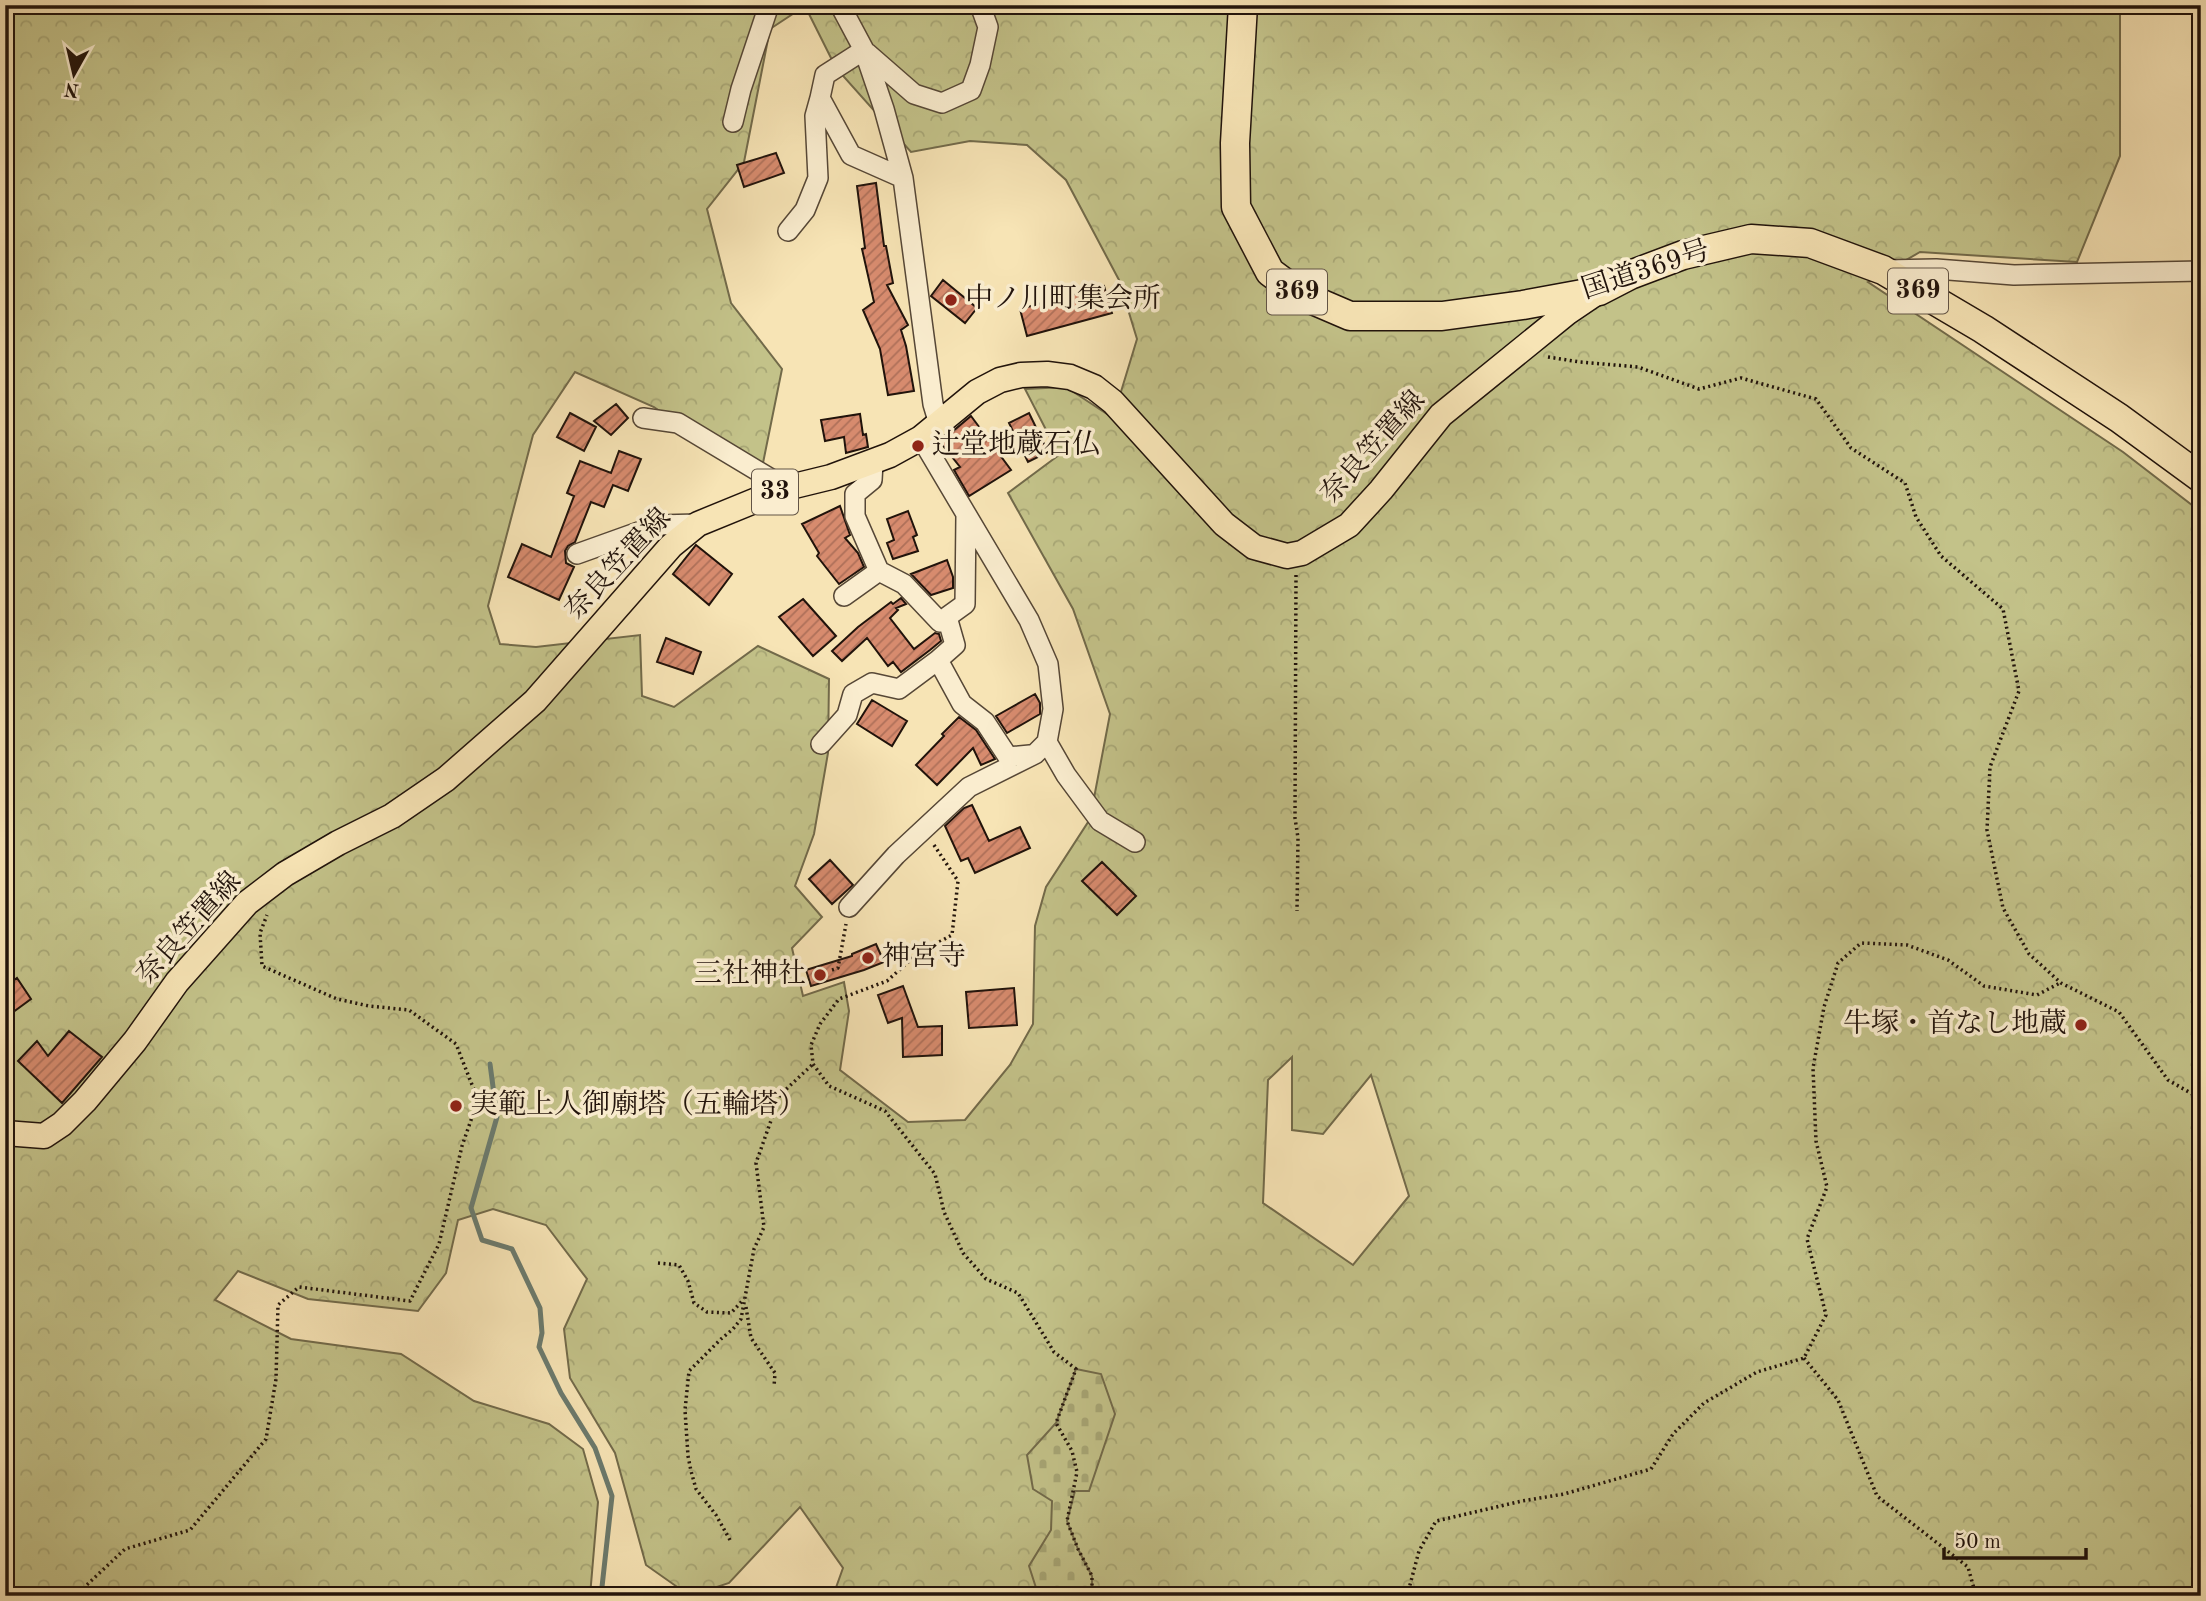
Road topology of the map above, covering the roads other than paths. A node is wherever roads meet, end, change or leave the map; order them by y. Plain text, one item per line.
1 (769, 5) edge
2 (840, 5) edge
3 (980, 5) edge
4 (1243, 5) edge
5 (864, 50) junction
6 (820, 98) junction
7 (733, 122) dead end
8 (903, 178) junction
9 (788, 231) dead end
10 (1883, 270) junction
11 (2196, 277) edge
12 (1599, 291) junction
13 (643, 418) dead end
14 (930, 431) junction
15 (873, 463) junction
16 (2201, 478) edge
17 (786, 488) junction
18 (966, 514) junction
19 (698, 524) junction
20 (577, 554) dead end
21 (879, 571) junction
22 (844, 596) dead end
23 (947, 617) junction
24 (938, 660) junction
25 (821, 744) dead end
26 (1041, 748) junction
27 (1135, 842) dead end
28 (849, 907) road end
29 (5, 1133) edge

1 - 7 street
2 - 5 street
3 - 5 street
4 - 12 highway, 国道369号 / 369
5 - 6 street
5 - 8 street
6 - 8 street
6 - 9 street
8 - 14 street
10 - 11 street
10 - 12 highway, 国道369号 / 369
10 - 16 highway, 国道369号 / 369
12 - 14 main road, 奈良笠置線 / 33
13 - 17 street
14 - 15 main road, 奈良笠置線 / 33
14 - 18 street
15 - 17 main road, 奈良笠置線 / 33
15 - 21 street
17 - 19 main road, 奈良笠置線 / 33
18 - 23 street
18 - 26 street
19 - 20 street
19 - 29 main road, 奈良笠置線 / 33
21 - 22 street
21 - 23 street
23 - 24 street
24 - 25 street
24 - 26 street
26 - 27 street
26 - 28 street

